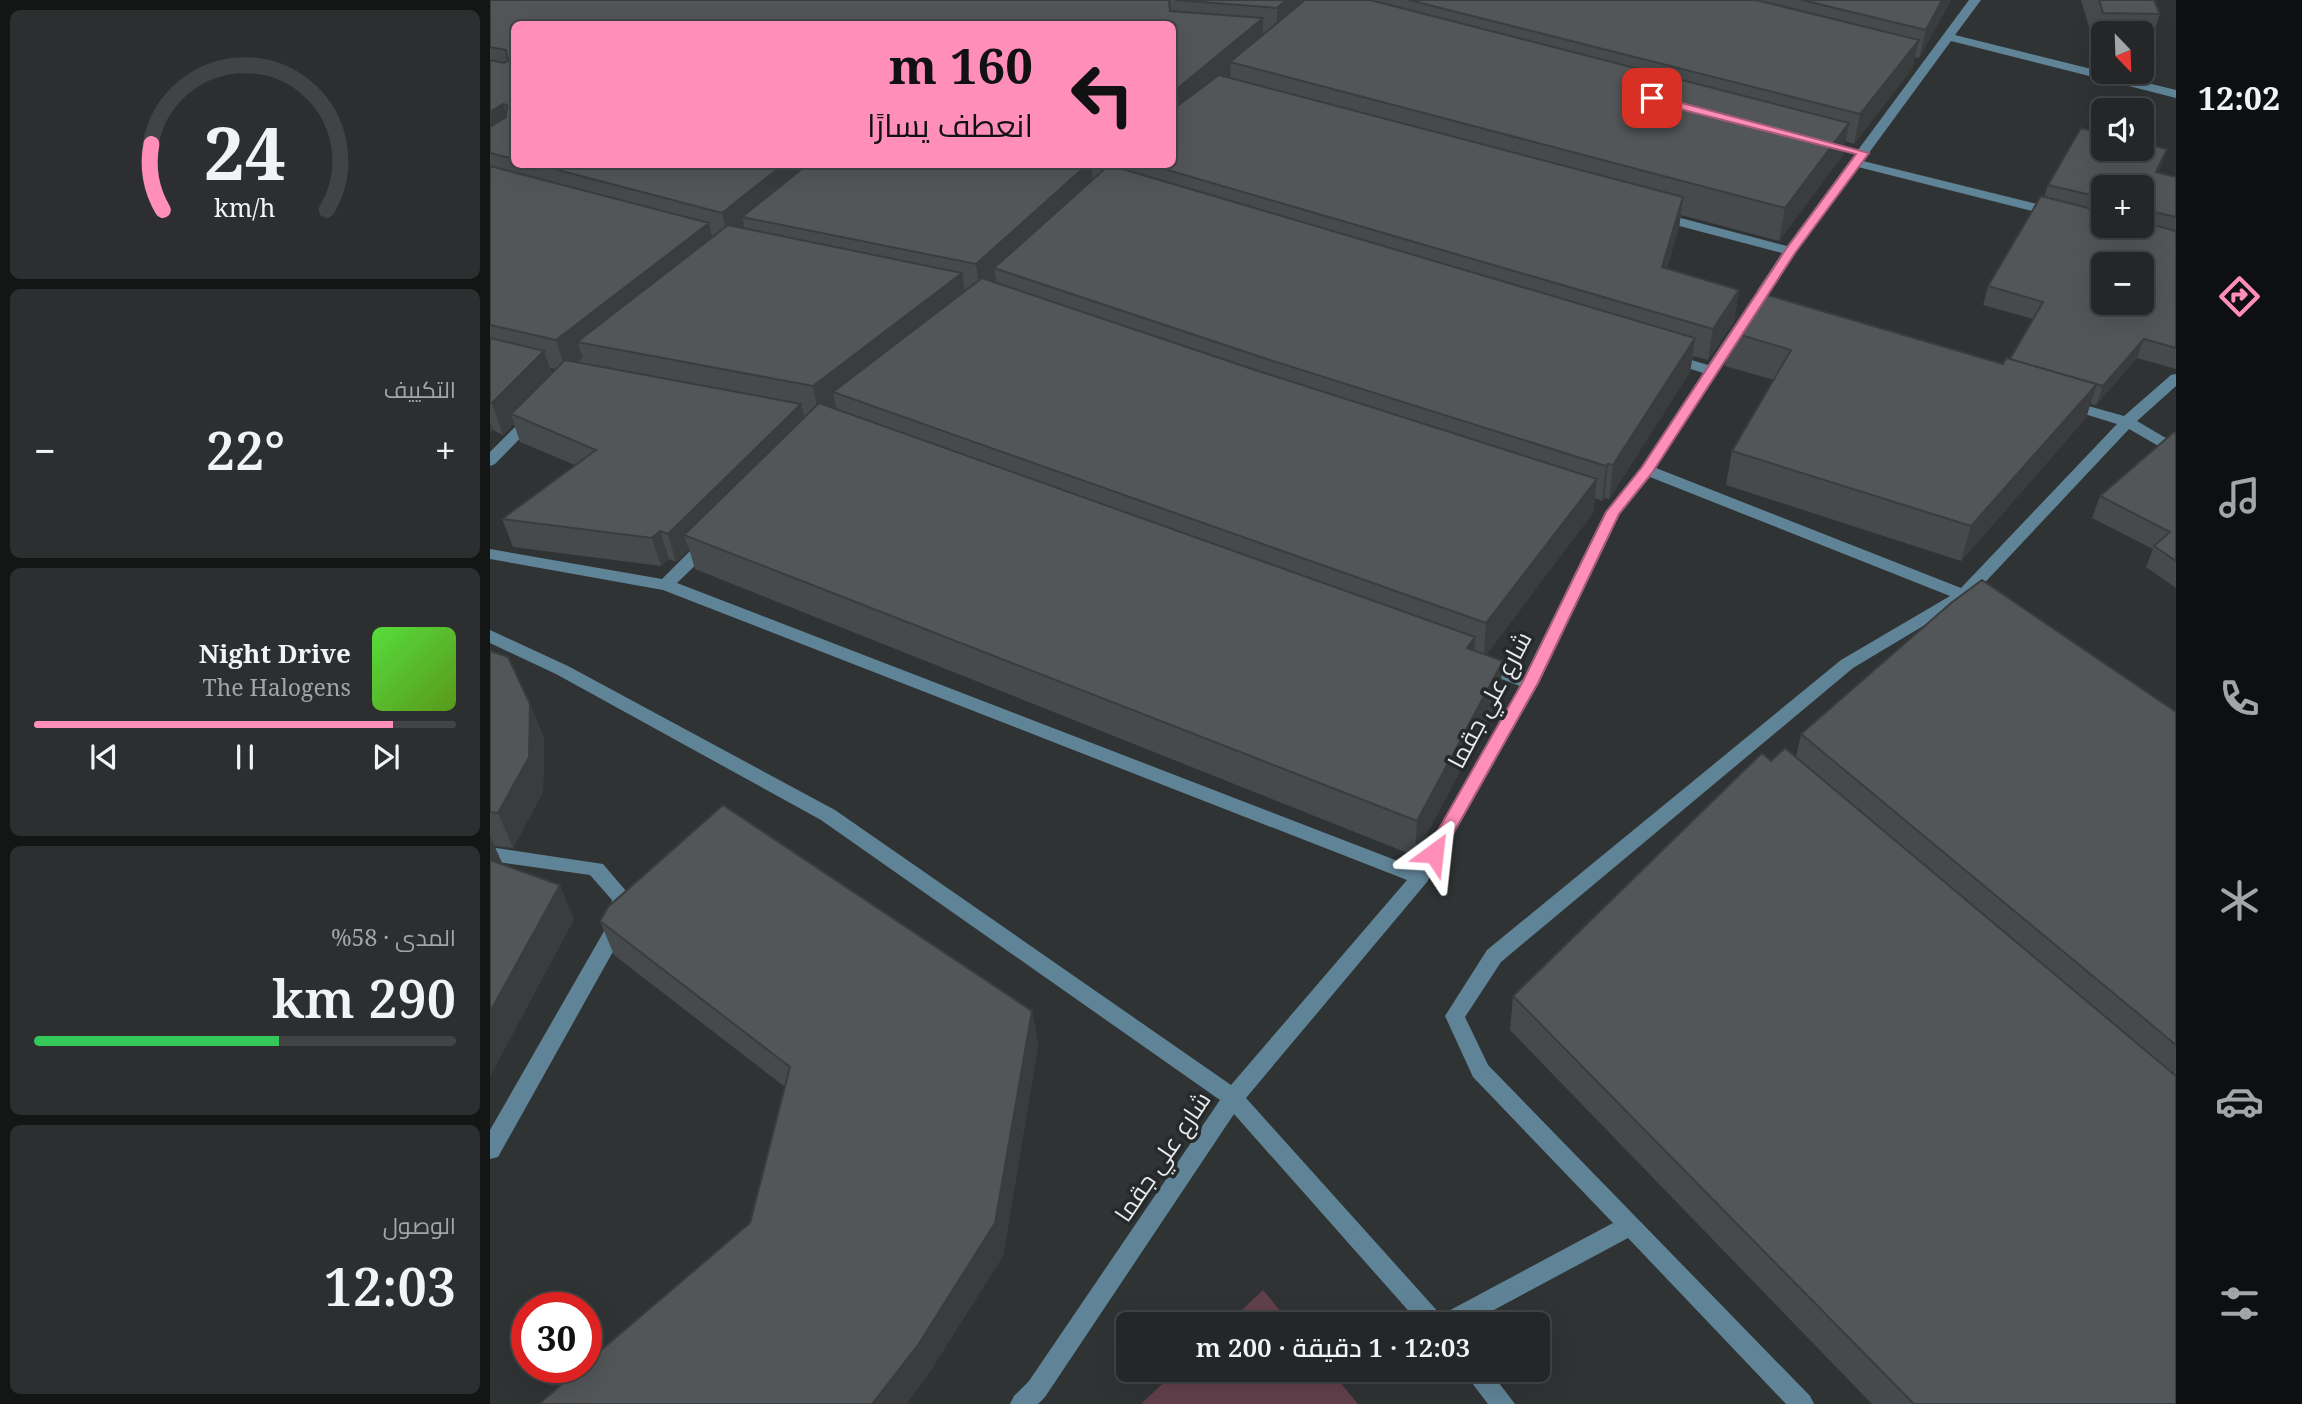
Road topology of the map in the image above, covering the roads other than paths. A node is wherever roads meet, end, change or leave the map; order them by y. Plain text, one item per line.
1 (1975, 0) edge
2 (1948, 37) junction
3 (2176, 94) edge
4 (1856, 155) junction
5 (1643, 211) edge
6 (2064, 216) edge
7 (1790, 251) junction
8 (1660, 355) edge
9 (1713, 371) junction
10 (2176, 378) edge
11 (2047, 398) edge
12 (543, 407) edge
13 (2127, 422) junction
14 (2176, 451) edge
15 (490, 461) edge
16 (1647, 470) junction
17 (716, 536) edge
18 (490, 554) edge
19 (666, 585) junction
20 (1965, 594) junction
21 (1988, 609) edge
22 (490, 636) edge
23 (1465, 660) edge
24 (1530, 683) junction
25 (490, 854) edge
26 (1420, 877) junction
27 (1233, 1098) junction
28 (490, 1150) edge
29 (1630, 1225) junction
30 (1424, 1312) edge
31 (1468, 1312) edge
32 (1485, 1382) edge
33 (1022, 1404) edge
34 (1503, 1404) edge
35 (1802, 1404) edge

1 - 2 street, شارع علي جقما
2 - 3 street
2 - 4 street, شارع علي جقما
4 - 6 street
4 - 7 street, شارع علي جقما
5 - 7 street
7 - 9 street, شارع علي جقما
8 - 9 street
9 - 16 street, شارع علي جقما
10 - 13 street
11 - 13 street
12 - 15 street
13 - 14 street
13 - 20 street
16 - 20 street
16 - 24 street, شارع علي جقما
17 - 19 street
18 - 19 street
19 - 26 street
20 - 21 street
20 - 29 street
22 - 27 street
23 - 24 street
24 - 26 street, شارع علي جقما
25 - 28 street
26 - 27 street, شارع علي جقما
27 - 30 street
27 - 33 street, شارع علي جقما
29 - 31 street
29 - 35 street
32 - 34 street

